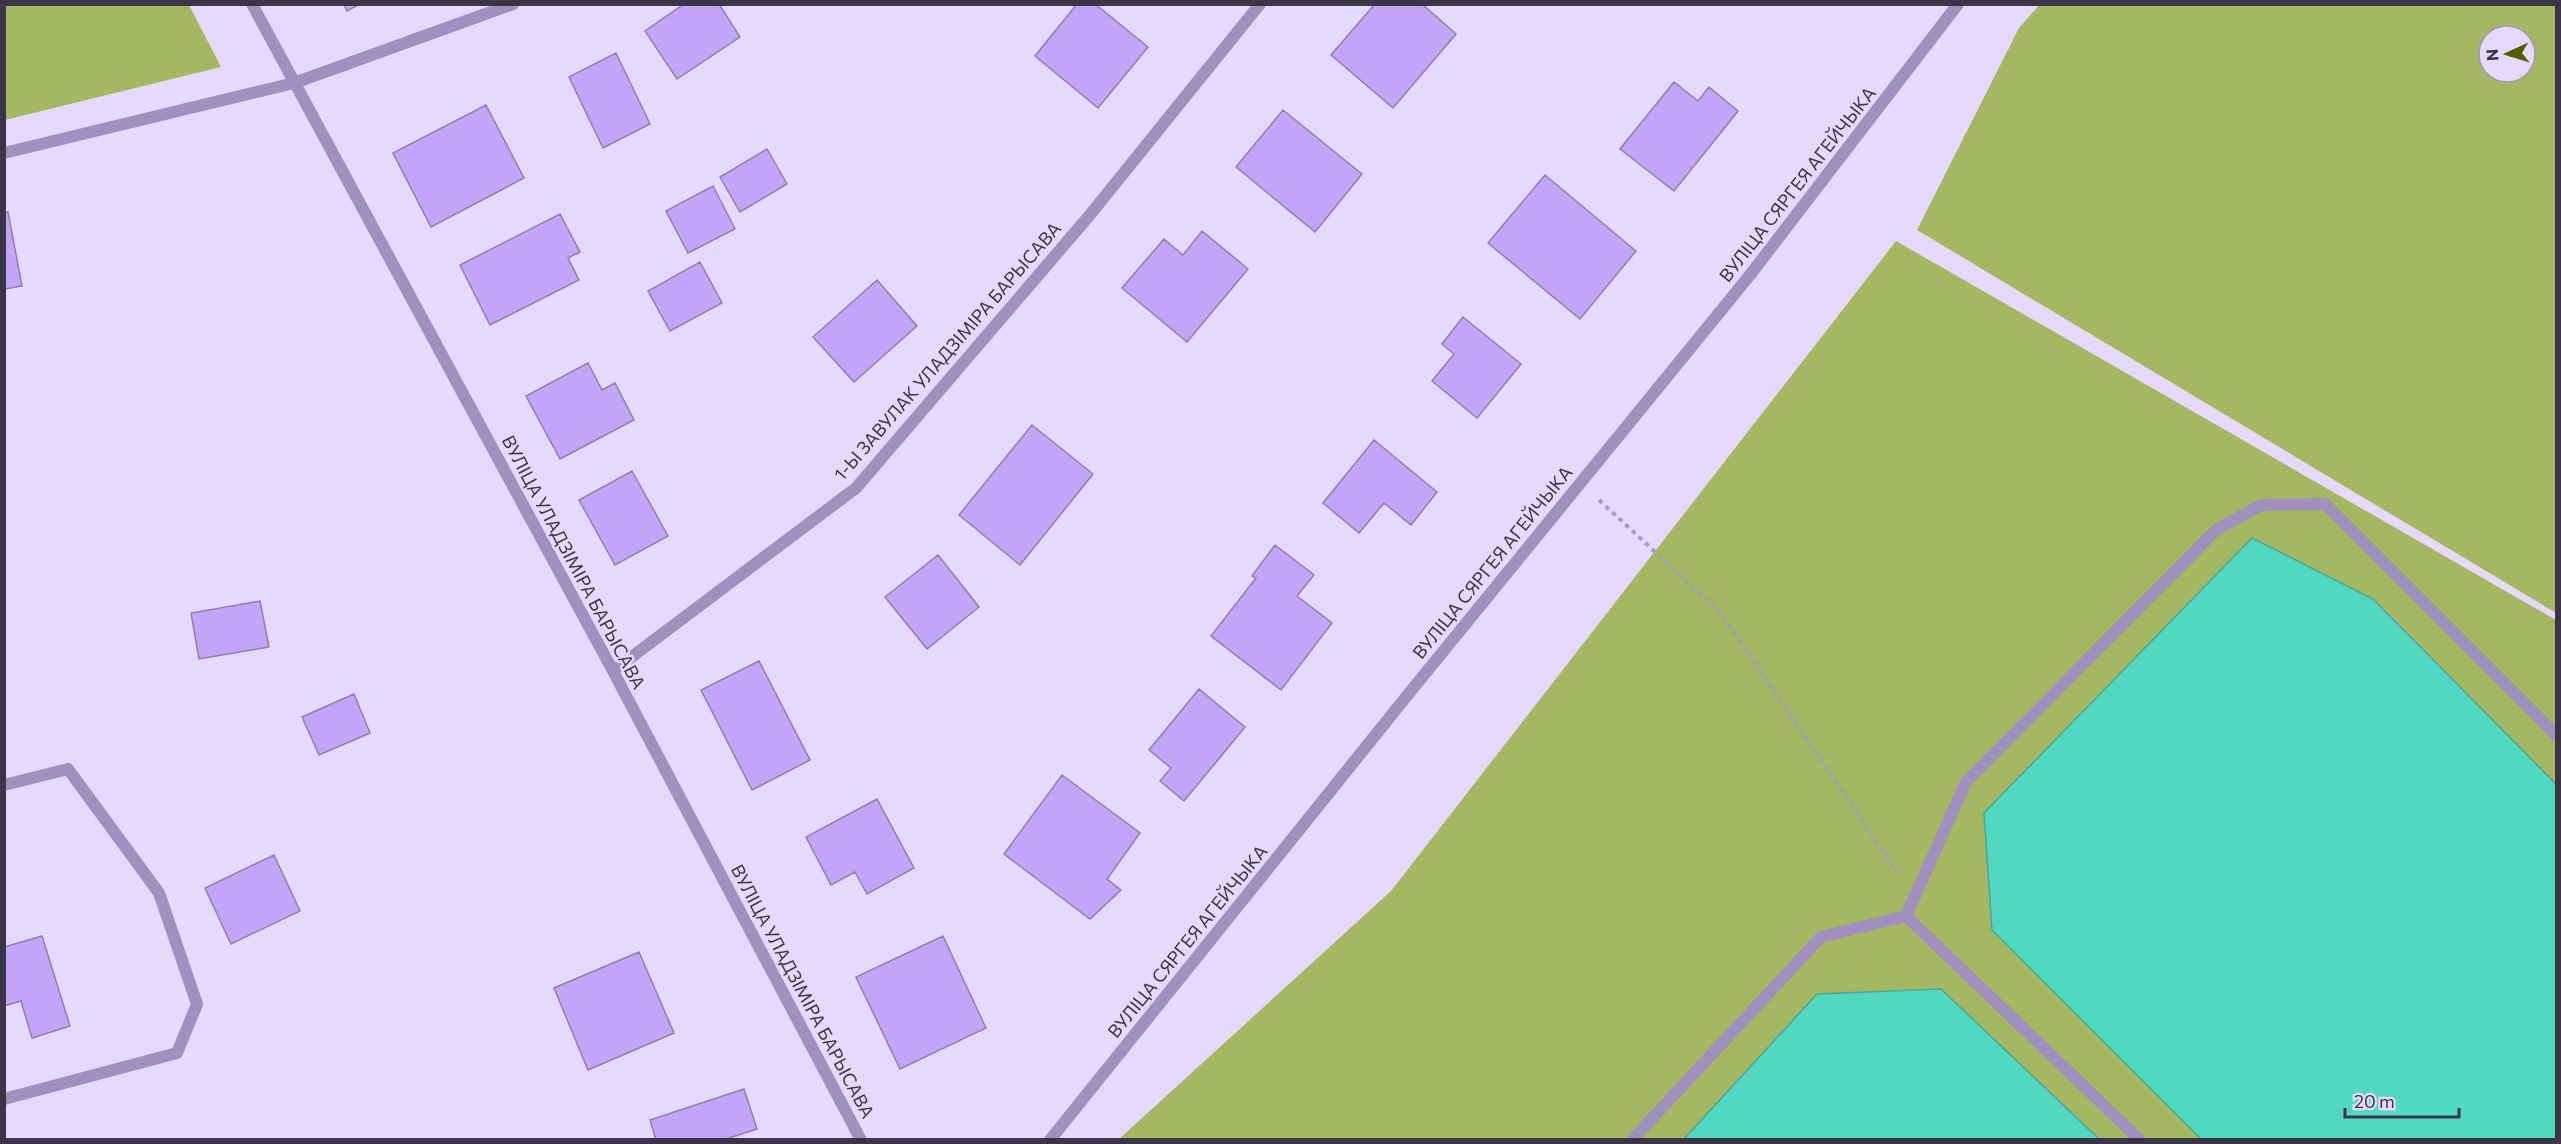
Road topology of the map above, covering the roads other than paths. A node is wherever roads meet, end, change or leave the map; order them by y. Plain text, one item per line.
1 (252, 4) edge
2 (513, 4) edge
3 (1260, 4) edge
4 (1958, 4) edge
5 (294, 83) junction
6 (4, 153) edge
7 (613, 671) junction
8 (2556, 735) edge
9 (4, 785) edge
10 (1906, 916) junction
11 (4, 1099) edge
12 (861, 1140) edge
13 (1050, 1140) edge
14 (1632, 1140) edge
15 (2140, 1140) edge

1 - 5 street, ВУЛІЦА УЛАДЗІМІРА БАРЫСАВА
2 - 5 street
3 - 7 street, 1-Ы ЗАВУЛАК УЛАДЗІМІРА БАРЫСАВА
4 - 13 street, ВУЛІЦА СЯРГЕЯ АГЕЙЧЫКА
5 - 6 street
5 - 7 street, ВУЛІЦА УЛАДЗІМІРА БАРЫСАВА
7 - 12 street, ВУЛІЦА УЛАДЗІМІРА БАРЫСАВА
8 - 10 street
9 - 11 street
10 - 14 street
10 - 15 street

